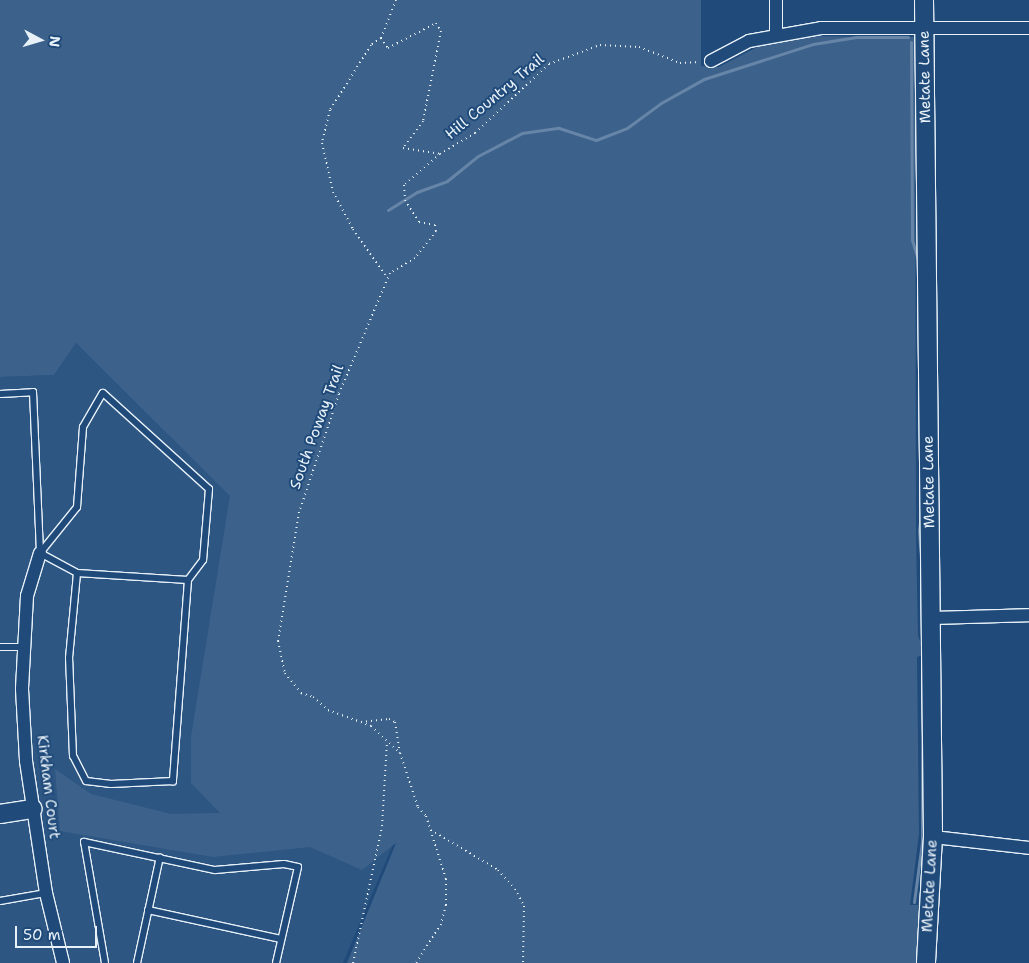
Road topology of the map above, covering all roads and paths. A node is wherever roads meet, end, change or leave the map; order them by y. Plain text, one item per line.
1 (396, 0) edge
2 (776, 0) edge
3 (924, 0) edge
4 (925, 28) junction
5 (1029, 28) edge
6 (776, 36) junction
7 (381, 38) junction
8 (711, 61) joint
9 (440, 154) junction
10 (387, 278) junction
11 (0, 394) edge
12 (40, 553) junction
13 (77, 573) junction
14 (188, 580) junction
15 (1029, 615) edge
16 (930, 618) junction
17 (0, 647) edge
18 (24, 647) junction
19 (361, 722) junction
20 (387, 742) junction
21 (400, 753) junction
22 (33, 809) junction
23 (0, 814) edge
24 (431, 830) junction
25 (933, 837) junction
26 (1029, 848) edge
27 (160, 857) junction
28 (46, 893) junction
29 (0, 901) edge
30 (148, 910) junction
31 (281, 940) junction
32 (63, 963) edge
33 (105, 963) edge
34 (137, 963) edge
35 (276, 963) edge
36 (353, 963) edge
37 (416, 963) edge
38 (523, 963) edge
39 (926, 963) edge

1 - 7 path
2 - 6 street
3 - 4 street, Metate Lane
4 - 5 street
4 - 6 street
4 - 16 street, Metate Lane
6 - 8 street
7 - 9 path
7 - 10 path
8 - 9 path, Hill Country Trail
9 - 10 path, South Poway Trail
10 - 19 path, South Poway Trail
11 - 12 lane
12 - 13 lane
12 - 14 lane
12 - 18 street, Kirkham Court
13 - 14 lane
13 - 14 lane
15 - 16 street
16 - 25 street, Metate Lane
17 - 18 lane
18 - 22 street, Kirkham Court
19 - 20 path, South Poway Trail
19 - 21 path
20 - 21 path, South Poway Trail
20 - 36 path
21 - 24 path
22 - 23 street
22 - 28 street, Kirkham Court
24 - 37 path
24 - 38 path
25 - 26 street
25 - 39 street, Metate Lane
27 - 30 lane
27 - 31 lane
27 - 33 lane
28 - 29 lane
28 - 32 street, Kirkham Court
30 - 31 lane
30 - 34 lane
31 - 35 lane

